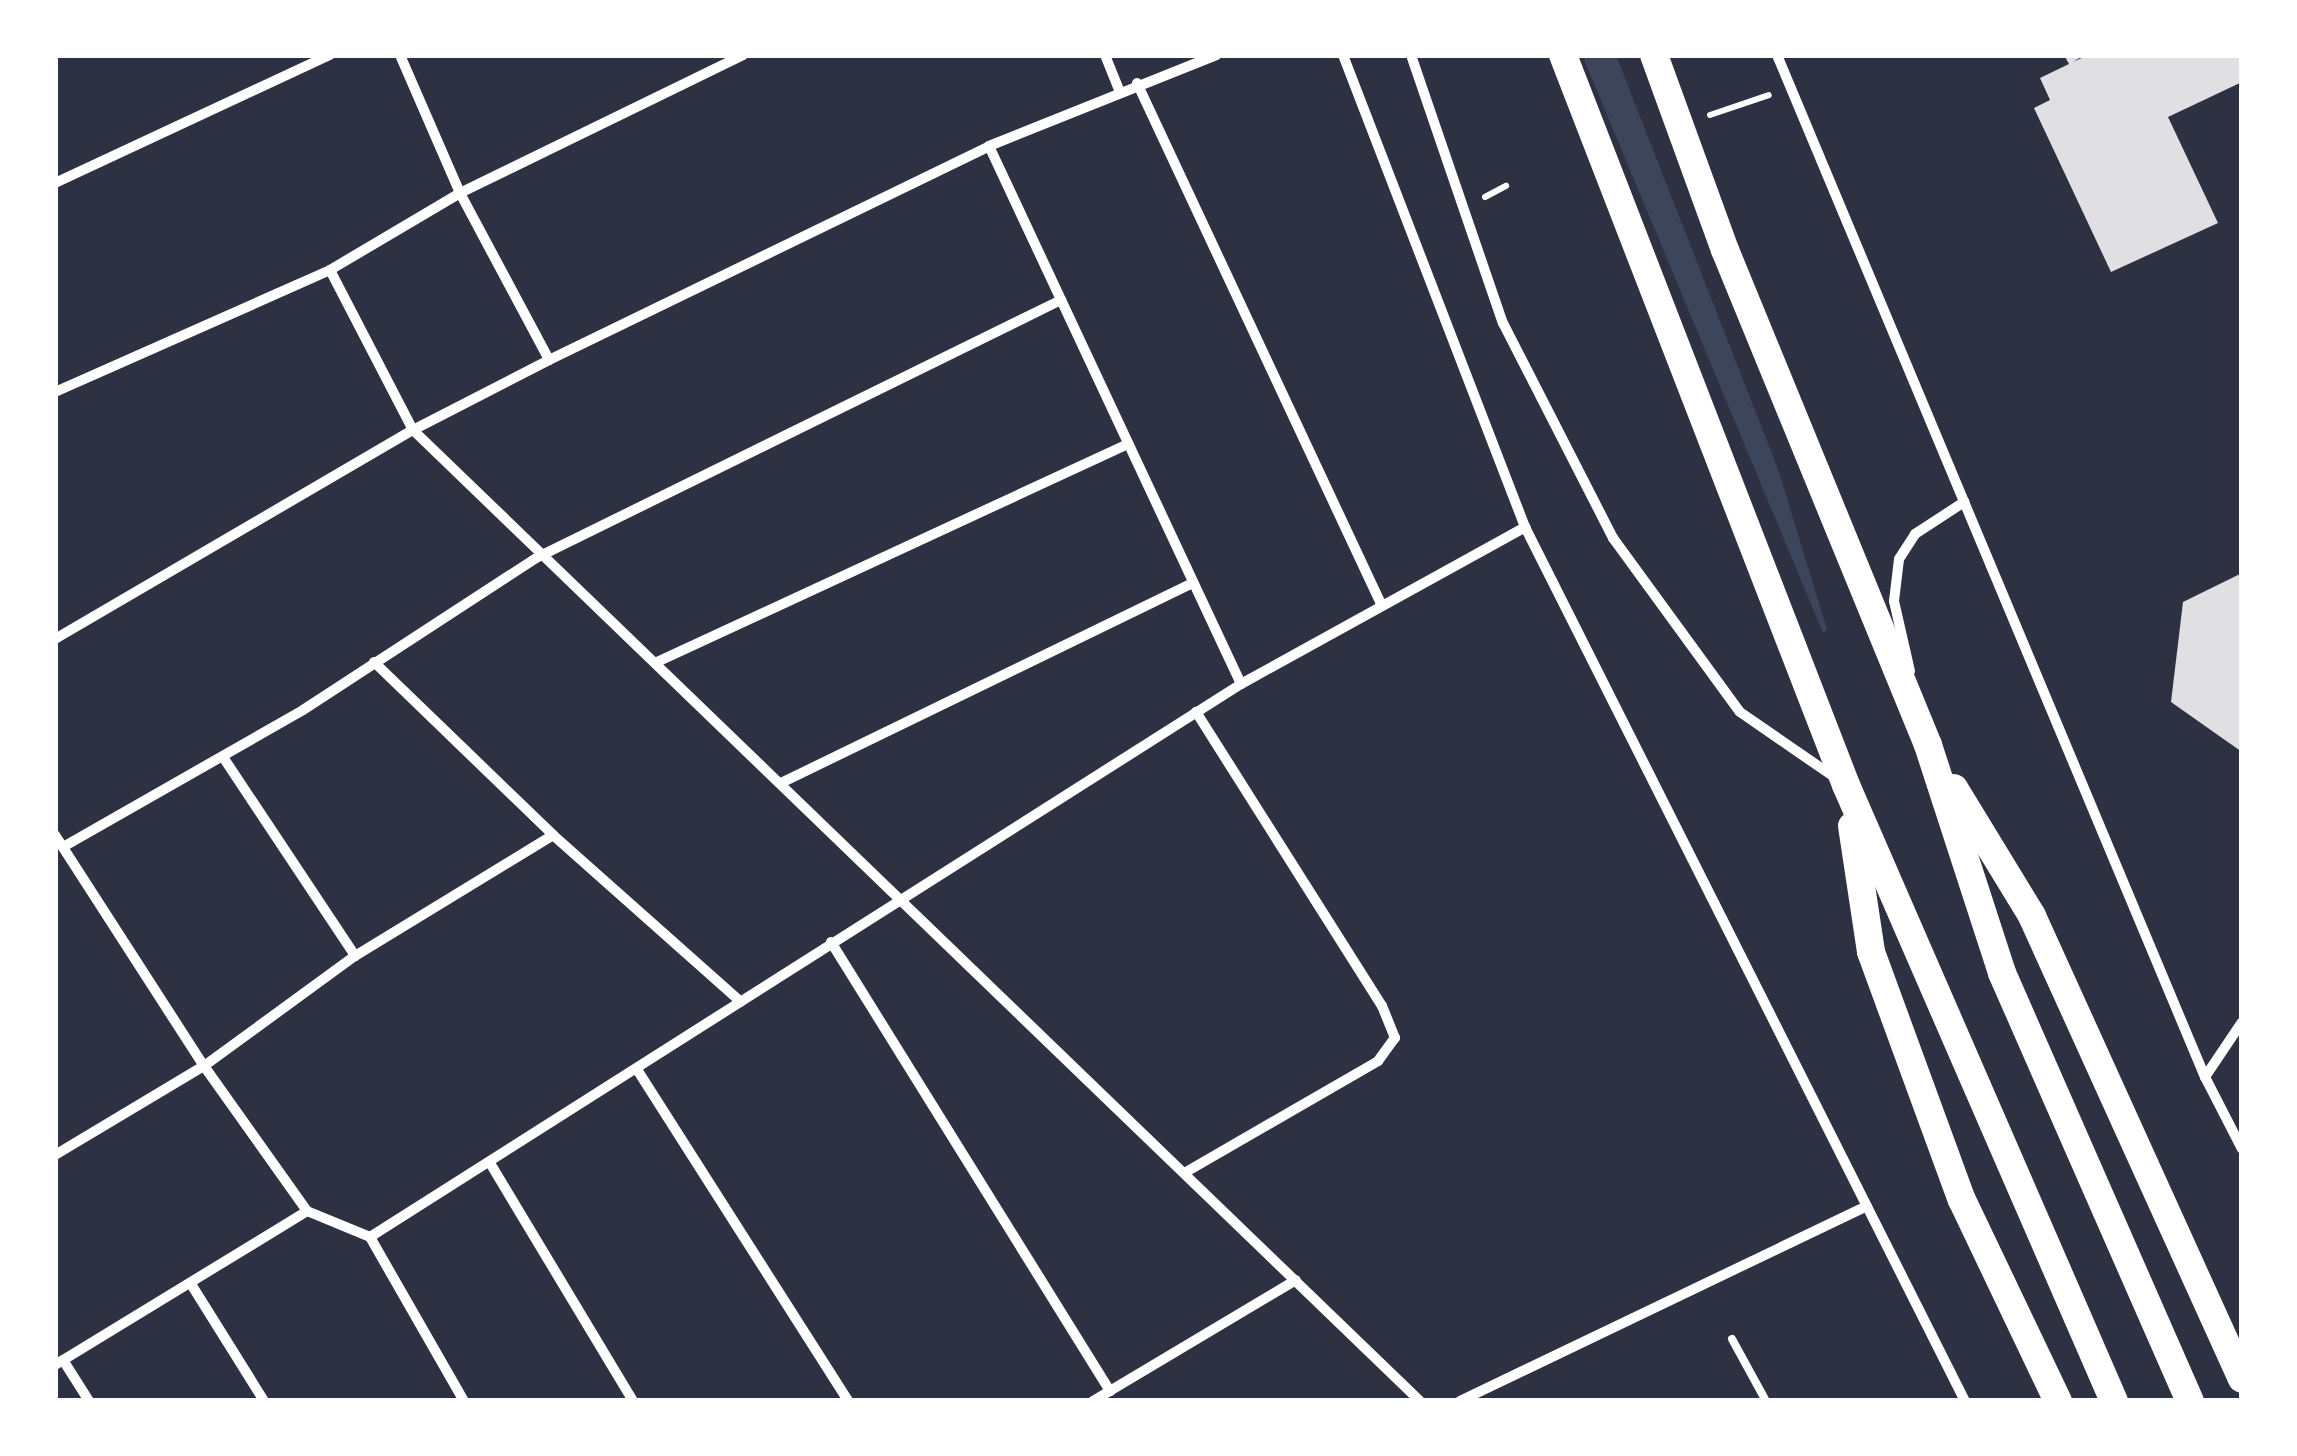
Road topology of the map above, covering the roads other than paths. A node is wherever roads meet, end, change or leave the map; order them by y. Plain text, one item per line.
1 (330, 55) edge
2 (400, 55) edge
3 (743, 55) edge
4 (1105, 55) edge
5 (1216, 55) edge
6 (1343, 55) edge
7 (1411, 55) edge
8 (1563, 55) edge
9 (1654, 55) edge
10 (1777, 55) edge
11 (1137, 84) junction
12 (1119, 90) junction
13 (989, 146) junction
14 (55, 183) edge
15 (460, 193) junction
16 (330, 270) junction
17 (1061, 300) junction
18 (549, 360) junction
19 (55, 392) edge
20 (413, 430) junction
21 (1128, 444) junction
22 (1964, 502) junction
23 (1525, 526) junction
24 (538, 557) junction
25 (1194, 583) junction
26 (1381, 604) junction
27 (55, 640) edge
28 (374, 662) junction
29 (657, 662) junction
30 (1241, 684) junction
31 (1196, 712) junction
32 (1928, 745) junction
33 (223, 757) junction
34 (783, 782) junction
35 (1846, 785) junction
36 (55, 835) edge
37 (552, 835) junction
38 (63, 847) junction
39 (902, 895) junction
40 (831, 942) junction
41 (355, 956) junction
42 (741, 1002) junction
43 (2242, 1022) edge
44 (204, 1066) junction
45 (638, 1071) junction
46 (2205, 1077) junction
47 (2242, 1149) edge
48 (55, 1155) edge
49 (490, 1162) junction
50 (1186, 1172) junction
51 (1867, 1206) junction
52 (308, 1210) junction
53 (370, 1237) junction
54 (1296, 1280) junction
55 (191, 1284) junction
56 (1732, 1339) dead end
57 (59, 1362) edge
58 (2242, 1379) edge
59 (1110, 1391) junction
60 (89, 1401) edge
61 (264, 1401) edge
62 (464, 1401) edge
63 (633, 1401) edge
64 (848, 1401) edge
65 (1093, 1401) edge
66 (1420, 1401) edge
67 (1460, 1401) edge
68 (1766, 1401) edge
69 (1965, 1401) edge
70 (2058, 1401) edge
71 (2114, 1401) edge
72 (2190, 1401) edge

1 - 14 street
2 - 15 street
3 - 15 street
4 - 12 street
5 - 11 street
6 - 23 street
7 - 35 street
8 - 35 highway
9 - 32 highway
10 - 22 street
11 - 12 street
11 - 26 street
12 - 13 street
13 - 17 street
13 - 18 street
15 - 16 street
15 - 18 street
16 - 19 street
16 - 20 street
17 - 21 street
17 - 24 street
18 - 20 street
20 - 24 street
20 - 27 street
21 - 25 street
21 - 29 street
22 - 32 street
22 - 46 street
23 - 26 street
23 - 51 street
24 - 28 street
24 - 29 street
25 - 30 street
25 - 34 street
26 - 30 street
28 - 33 street
28 - 37 street
29 - 34 street
30 - 31 street
31 - 39 street
31 - 50 street
32 - 58 highway
32 - 72 highway
33 - 38 street
33 - 41 street
34 - 39 street
35 - 70 highway
35 - 71 highway
36 - 38 street
37 - 41 street
37 - 42 street
38 - 44 street
39 - 40 street
39 - 50 street
40 - 42 street
40 - 59 street
41 - 44 street
42 - 45 street
43 - 46 street
44 - 48 street
44 - 52 street
45 - 49 street
45 - 64 street
46 - 47 street
49 - 53 street
49 - 63 street
50 - 54 street
51 - 67 street
51 - 69 street
52 - 53 street
52 - 55 street
53 - 62 street
54 - 59 street
54 - 66 street
55 - 57 street
55 - 61 street
56 - 68 lane
57 - 60 street
59 - 65 street

